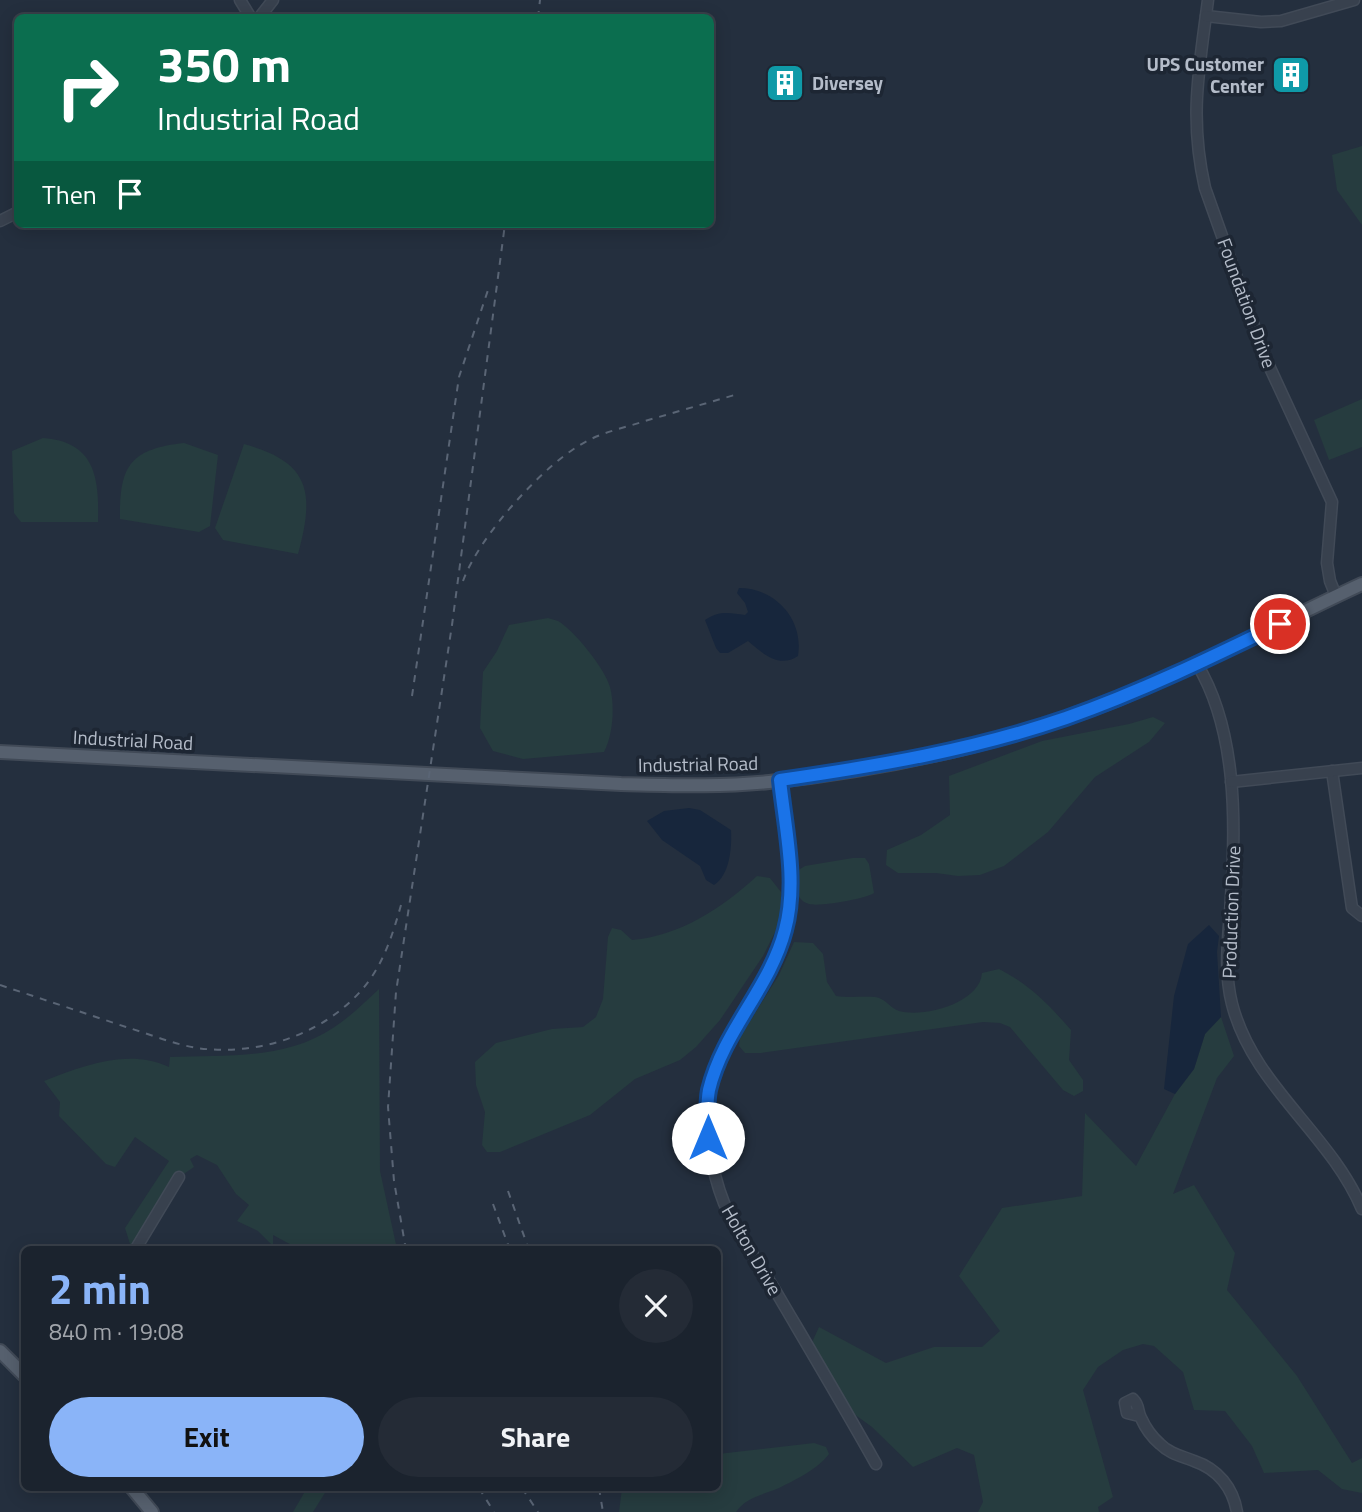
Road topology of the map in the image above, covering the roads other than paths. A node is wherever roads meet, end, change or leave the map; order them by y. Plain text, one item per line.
1 (274, 0) edge
2 (1208, 0) edge
3 (1354, 0) edge
4 (262, 14) edge
5 (1206, 16) junction
6 (1362, 584) edge
7 (1336, 596) junction
8 (1197, 664) junction
9 (0, 752) edge
10 (1362, 768) edge
11 (1332, 771) junction
12 (780, 780) junction
13 (1231, 782) junction
14 (1362, 916) edge
15 (179, 1177) dead end
16 (1362, 1209) edge
17 (137, 1246) edge
18 (0, 1351) edge
19 (21, 1372) edge
20 (1139, 1416) dead end
21 (876, 1464) dead end
22 (134, 1491) edge
23 (152, 1512) edge
24 (1237, 1512) edge

1 - 4 street
2 - 5 street, Foundation Drive
3 - 5 street
5 - 7 street, Foundation Drive
6 - 7 main road, Industrial Road
7 - 8 main road, Industrial Road
8 - 12 main road, Industrial Road
8 - 13 street, Production Drive
9 - 12 main road, Industrial Road
10 - 11 street
11 - 13 street
11 - 14 street
12 - 21 street, Holton Drive
13 - 16 street, Production Drive
15 - 17 street
18 - 19 main road
20 - 24 street
22 - 23 main road

